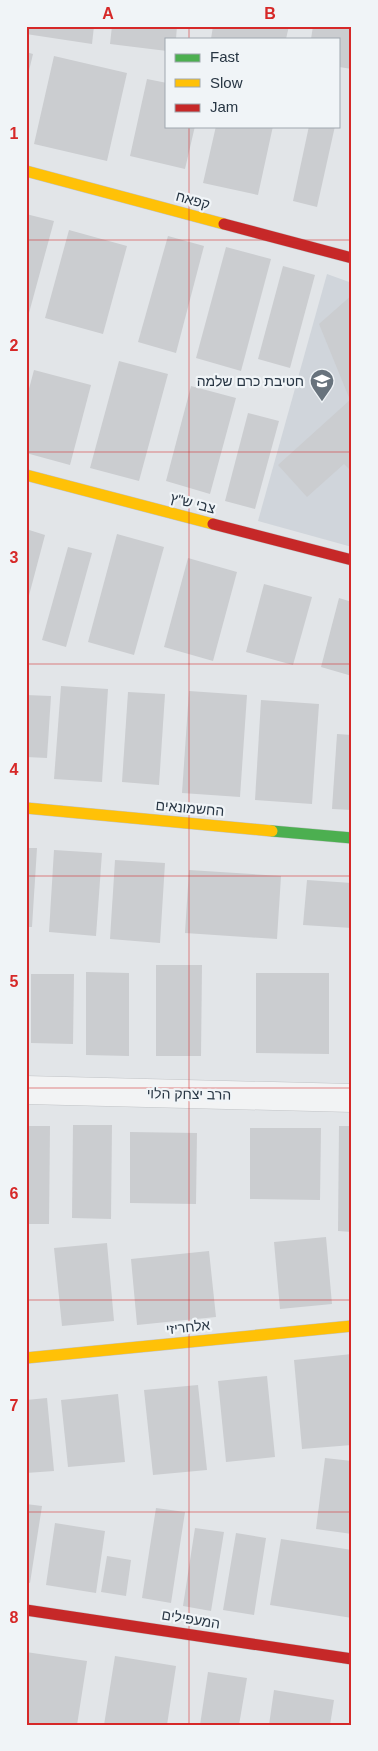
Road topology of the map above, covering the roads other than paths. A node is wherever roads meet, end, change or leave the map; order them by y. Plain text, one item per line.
1 (26, 171) edge
2 (352, 258) edge
3 (26, 475) edge
4 (352, 560) edge
5 (26, 808) edge
6 (352, 838) edge
7 (26, 1090) edge
8 (352, 1098) edge
9 (352, 1326) edge
10 (26, 1358) edge
11 (26, 1610) edge
12 (352, 1658) edge

1 - 2 street, קפאח
3 - 4 street, צבי ש"ץ
5 - 6 street, החשמונאים
7 - 8 street, הרב יצחק הלוי
9 - 10 street, אלחריזי
11 - 12 street, המעפילים

